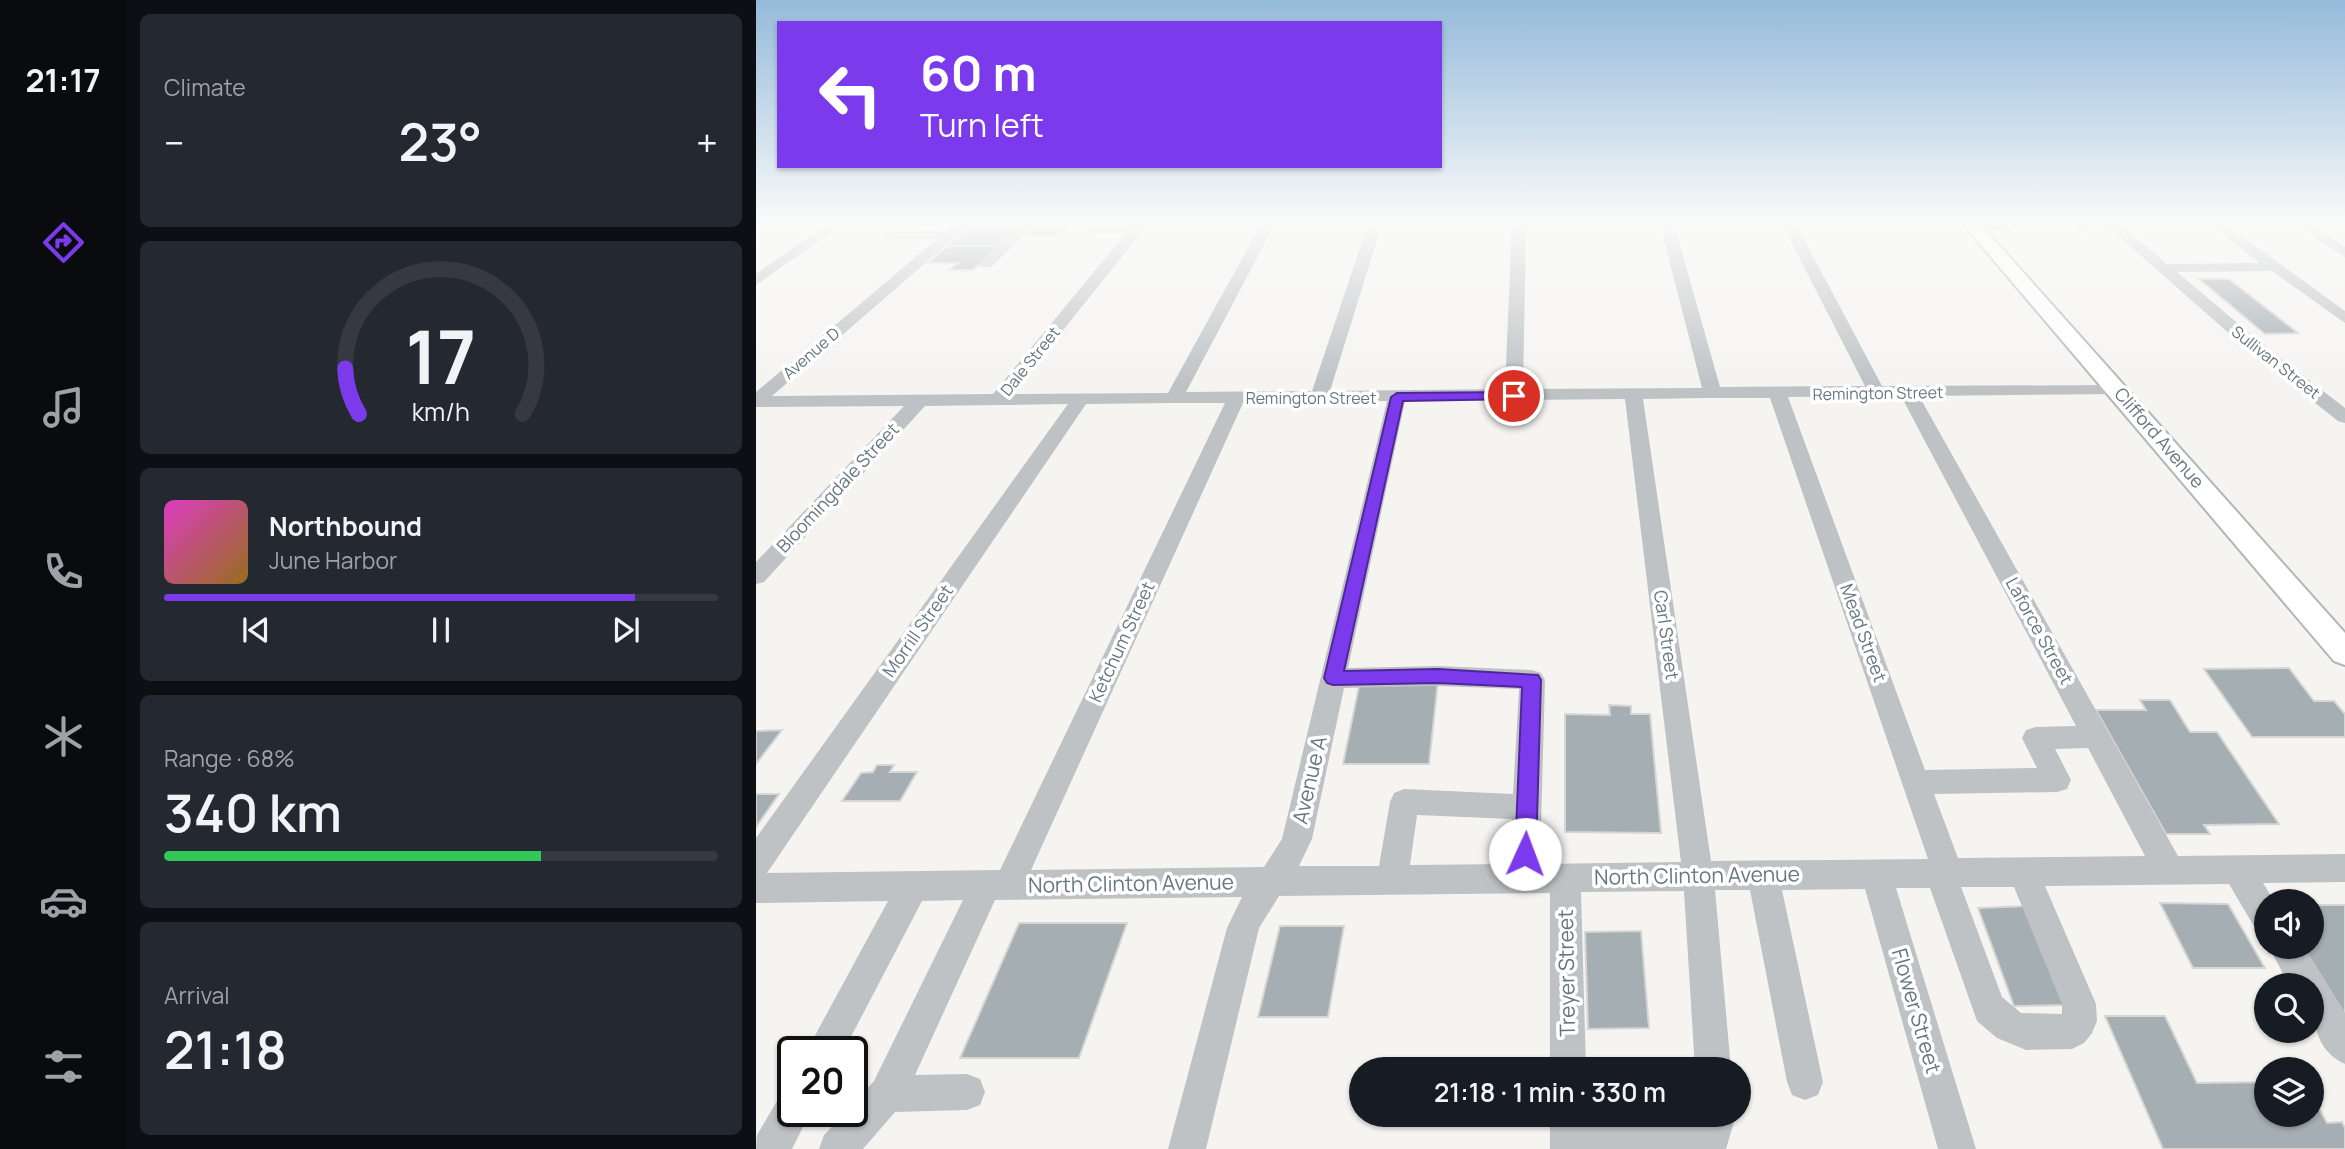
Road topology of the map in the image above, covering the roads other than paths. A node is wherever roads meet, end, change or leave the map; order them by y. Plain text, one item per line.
1 (900, 278) edge
2 (1098, 278) edge
3 (1239, 278) edge
4 (1358, 278) edge
5 (1517, 278) edge
6 (1682, 278) edge
7 (1817, 278) edge
8 (2018, 278) edge
9 (2173, 278) edge
10 (2266, 278) edge
11 (2290, 278) edge
12 (2342, 316) edge
13 (2117, 389) junction
14 (1877, 393) junction
15 (1908, 393) junction
16 (1713, 394) junction
17 (1778, 394) junction
18 (1633, 395) junction
19 (1514, 396) junction
20 (1397, 397) junction
21 (1236, 398) junction
22 (1319, 398) junction
23 (1174, 399) junction
24 (998, 400) junction
25 (1080, 400) junction
26 (756, 401) edge
27 (919, 401) junction
28 (2345, 417) edge
29 (756, 576) edge
30 (2345, 653) edge
31 (1333, 678) junction
32 (2097, 737) junction
33 (1916, 782) junction
34 (1527, 807) junction
35 (756, 863) edge
36 (2345, 868) edge
37 (2238, 869) junction
38 (2169, 870) junction
39 (2022, 872) junction
40 (1876, 873) junction
41 (1944, 873) junction
42 (1763, 875) junction
43 (1698, 876) junction
44 (1565, 877) junction
45 (1524, 878) junction
46 (1392, 880) junction
47 (1270, 881) junction
48 (997, 886) junction
49 (913, 887) junction
50 (756, 888) edge
51 (2254, 896) edge
52 (2324, 1012) edge
53 (833, 1036) edge
54 (2345, 1046) edge
55 (1568, 1057) edge
56 (1712, 1057) edge
57 (1805, 1082) dead end
58 (967, 1092) dead end
59 (887, 1094) junction
60 (783, 1127) edge
61 (1714, 1127) edge
62 (1569, 1137) edge
63 (771, 1149) edge
64 (838, 1149) edge
65 (1187, 1149) edge
66 (1957, 1149) edge

1 - 26 street, Avenue D
2 - 24 street, Dale Street
3 - 23 street
4 - 22 street
5 - 19 street
6 - 16 street
7 - 14 street
8 - 13 main road, Clifford Avenue
9 - 28 street, Sullivan Street
10 - 12 street
11 - 12 street
13 - 15 street, Remington Street
13 - 30 main road, Clifford Avenue
14 - 15 street, Remington Street
14 - 17 street, Remington Street
15 - 32 street, Laforce Street
16 - 17 street, Remington Street
16 - 18 street, Remington Street
17 - 33 street, Mead Street
18 - 19 street, Remington Street
18 - 43 street, Carl Street
19 - 20 street, Remington Street
20 - 22 street, Remington Street
20 - 31 street, Avenue A
21 - 22 street, Remington Street
21 - 23 street, Remington Street
21 - 48 street, Ketchum Street
23 - 25 street, Remington Street
24 - 25 street, Remington Street
24 - 27 street, Remington Street
25 - 35 street, Morrill Street
26 - 27 street, Remington Street
27 - 29 street, Bloomingdale Street
31 - 34 street
31 - 47 street, Avenue A
32 - 33 street
32 - 38 street, Laforce Street
33 - 41 street, Mead Street
34 - 45 street
34 - 46 street
36 - 37 street, North Clinton Avenue
37 - 38 street, North Clinton Avenue
37 - 51 street
38 - 39 street, North Clinton Avenue
39 - 41 street, North Clinton Avenue
39 - 41 street, Mead Street
40 - 41 street, North Clinton Avenue
40 - 42 street, North Clinton Avenue
40 - 66 street, Flower Street
42 - 43 street, North Clinton Avenue
42 - 57 street
43 - 44 street, North Clinton Avenue
43 - 56 street, Carl Street
44 - 45 street, North Clinton Avenue
44 - 55 street, Treyer Street
45 - 46 street, North Clinton Avenue
46 - 47 street, North Clinton Avenue
47 - 48 street, North Clinton Avenue
47 - 65 street, Avenue A
48 - 49 street, North Clinton Avenue
48 - 59 street
49 - 50 street, North Clinton Avenue
49 - 53 street
52 - 54 street
58 - 59 street
59 - 64 street
60 - 63 street
61 - 62 street

